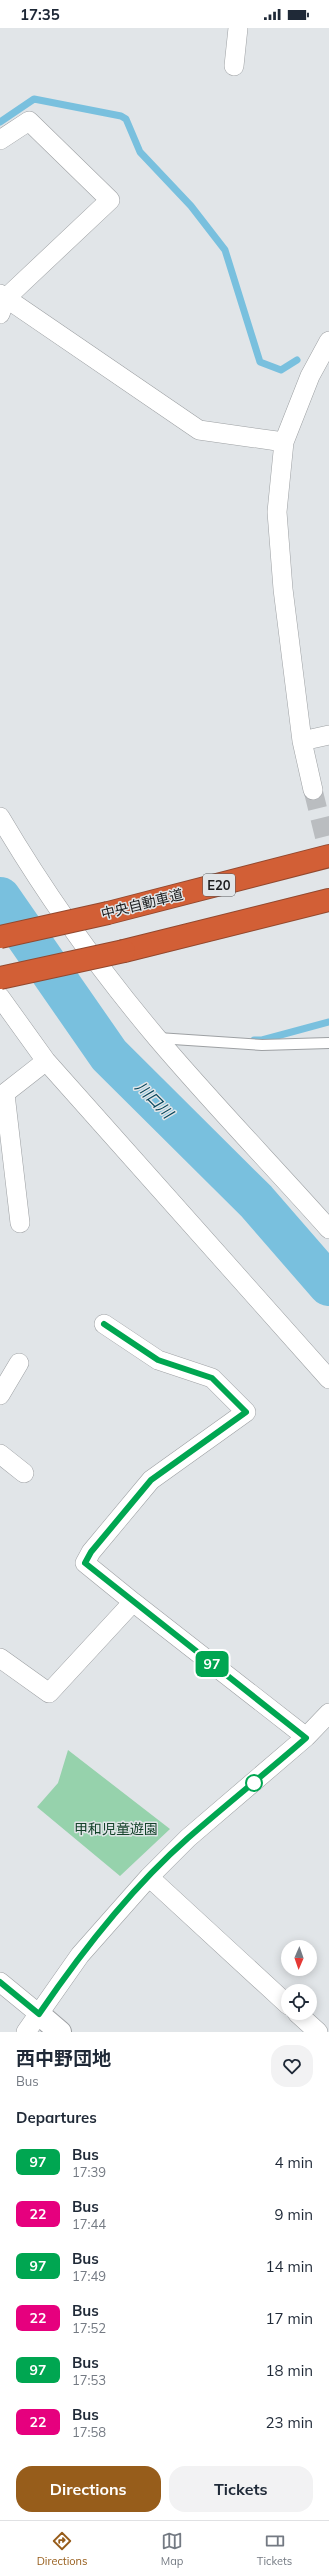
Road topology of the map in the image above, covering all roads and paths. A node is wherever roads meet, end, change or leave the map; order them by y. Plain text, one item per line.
1 (238, 28) edge
2 (234, 66) dead end
3 (0, 140) edge
4 (2, 302) edge
5 (329, 342) edge
6 (284, 442) junction
7 (329, 734) edge
8 (302, 741) junction
9 (313, 790) tunnel mouth
10 (0, 817) edge
11 (329, 856) edge
12 (329, 900) edge
13 (0, 937) edge
14 (0, 978) edge
15 (0, 997) edge
16 (158, 1038) junction
17 (329, 1043) edge
18 (46, 1061) junction
19 (3, 1096) edge
20 (20, 1223) dead end
21 (329, 1229) edge
22 (104, 1324) dead end
23 (19, 1363) dead end
24 (329, 1379) edge
25 (0, 1395) edge
26 (0, 1454) edge
27 (24, 1473) dead end
28 (133, 1602) junction
29 (0, 1658) edge
30 (329, 1713) edge
31 (306, 1738) junction
32 (149, 1877) junction
33 (0, 1982) edge
34 (281, 1999) edge
35 (39, 2014) junction
36 (305, 2020) edge
37 (26, 2032) edge
38 (60, 2032) edge
39 (318, 2032) edge

1 - 2 street
3 - 4 street
4 - 6 street
5 - 6 street
6 - 8 street
7 - 8 street
8 - 9 street
10 - 16 street
11 - 13 highway, 中央自動車道 / E20, bridge
12 - 14 highway, bridge
15 - 18 street
16 - 17 lane
16 - 21 street
18 - 19 street
18 - 24 street
19 - 20 street
22 - 28 street
23 - 25 street
26 - 27 street
28 - 29 street
28 - 31 street
30 - 31 street
31 - 32 street
32 - 34 street
32 - 35 street
33 - 35 street
35 - 37 street
35 - 38 street
36 - 39 street

